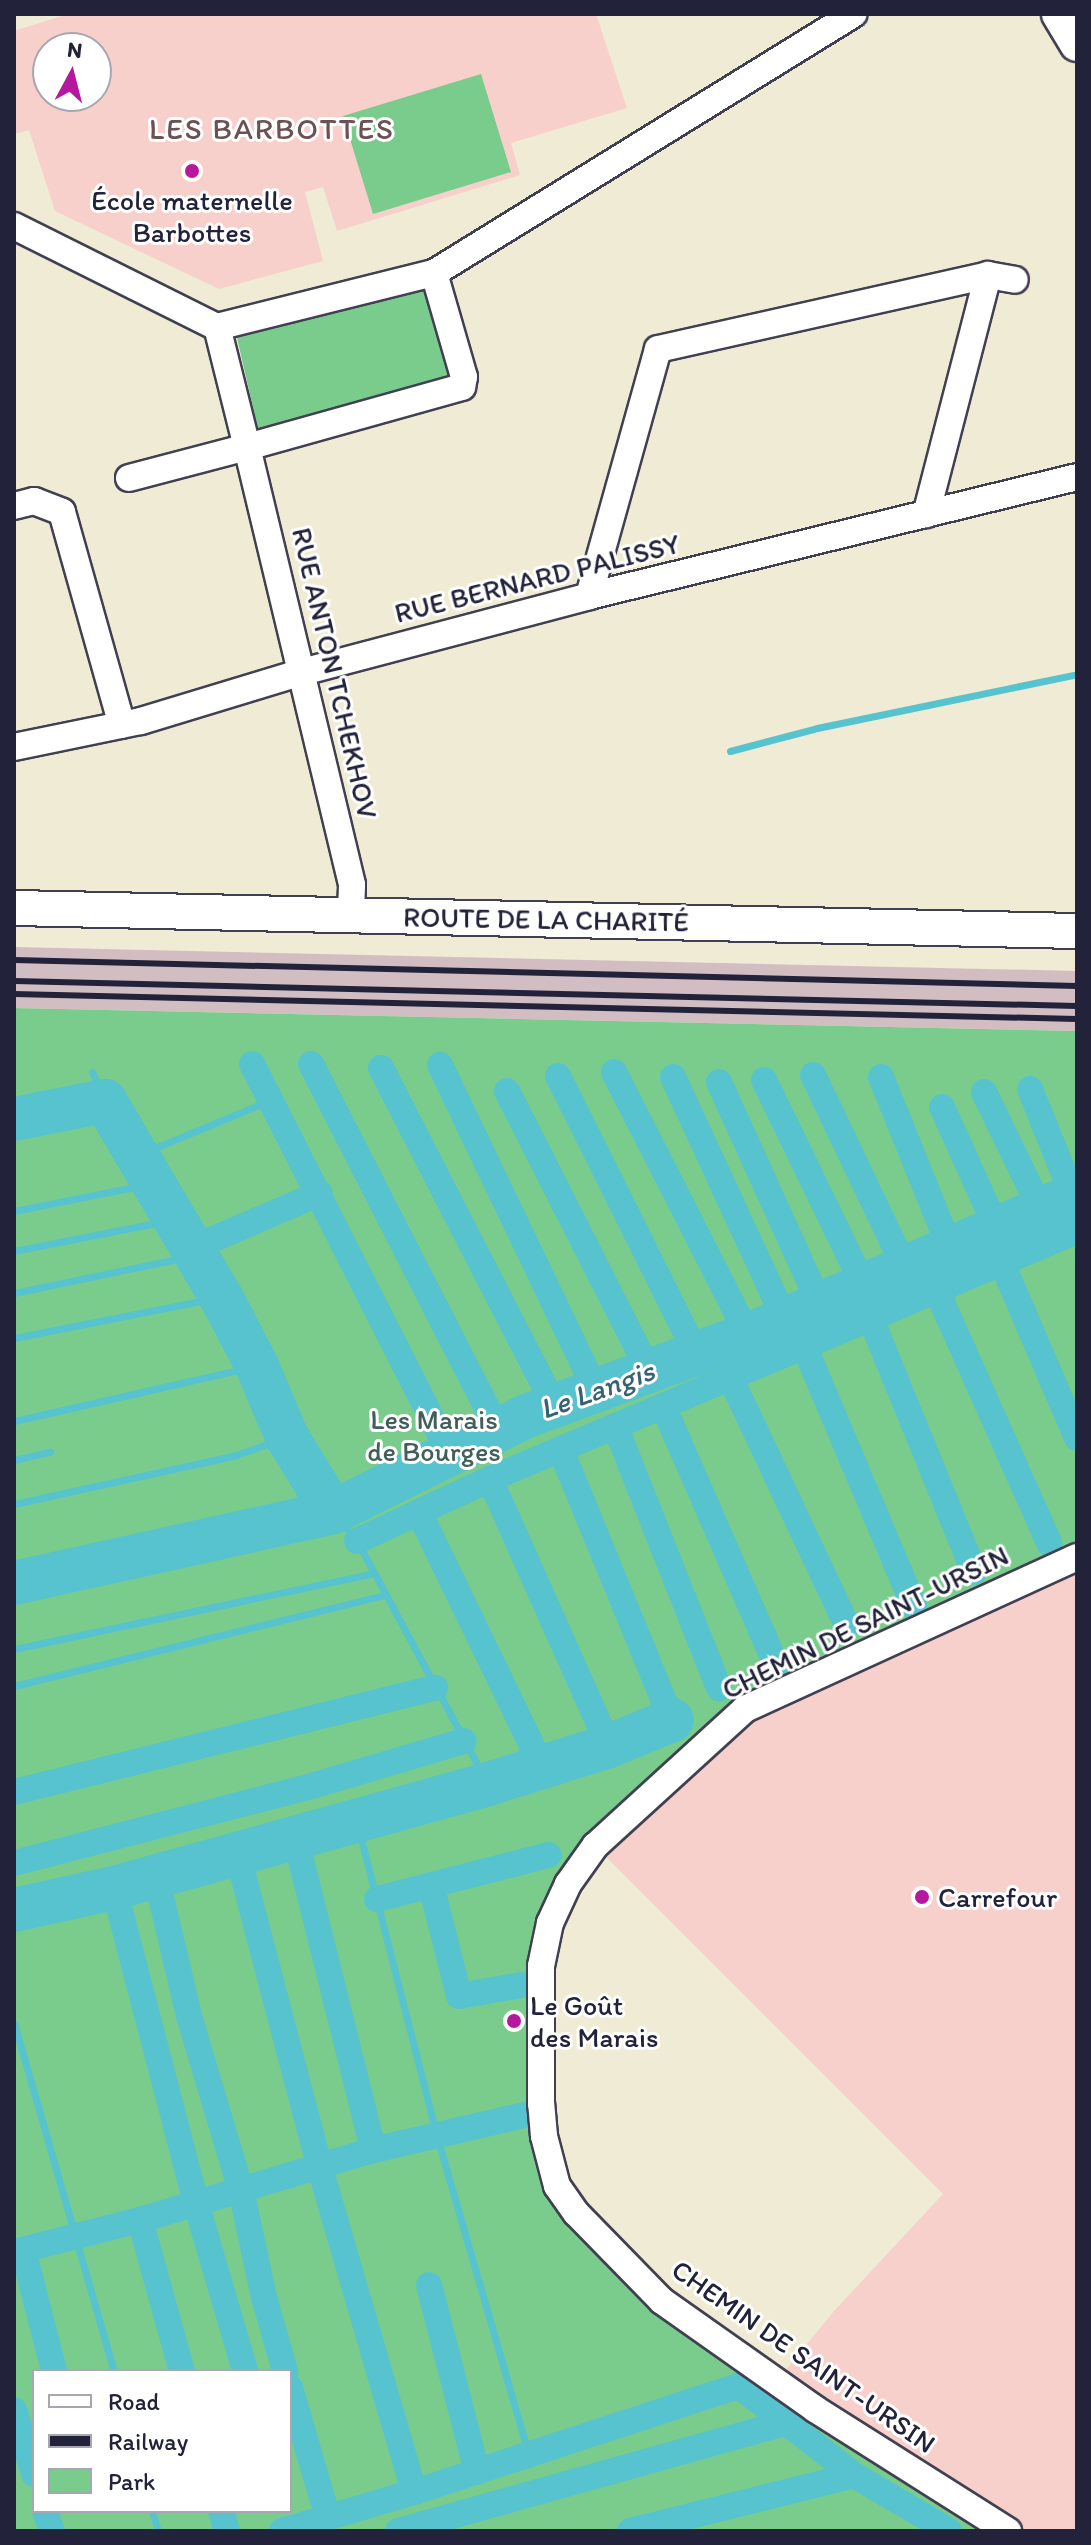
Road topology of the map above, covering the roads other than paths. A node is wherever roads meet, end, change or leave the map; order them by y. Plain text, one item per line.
1 (854, 14) edge
2 (1059, 14) edge
3 (1077, 44) edge
4 (14, 226) edge
5 (434, 273) junction
6 (988, 275) junction
7 (1015, 280) dead end
8 (217, 327) junction
9 (247, 447) junction
10 (1077, 477) edge
11 (129, 478) dead end
12 (14, 506) edge
13 (926, 514) junction
14 (589, 596) junction
15 (302, 672) junction
16 (122, 725) junction
17 (14, 747) edge
18 (14, 908) edge
19 (351, 915) junction
20 (1077, 931) edge
21 (1077, 1557) edge
22 (1008, 2531) edge

1 - 5 street
2 - 3 main road
4 - 8 street
5 - 8 street
5 - 9 street
6 - 7 street
6 - 13 street
6 - 14 street
8 - 9 street, RUE ANTON TCHEKHOV
9 - 11 street
9 - 15 street, RUE ANTON TCHEKHOV
10 - 13 street, RUE BERNARD PALISSY
12 - 16 street
13 - 14 street, RUE BERNARD PALISSY
14 - 15 street, RUE BERNARD PALISSY
15 - 16 street, RUE BERNARD PALISSY
15 - 19 street, RUE ANTON TCHEKHOV
16 - 17 street, RUE BERNARD PALISSY
18 - 19 main road, ROUTE DE LA CHARITÉ
19 - 20 main road, ROUTE DE LA CHARITÉ
21 - 22 street, CHEMIN DE SAINT-URSIN

